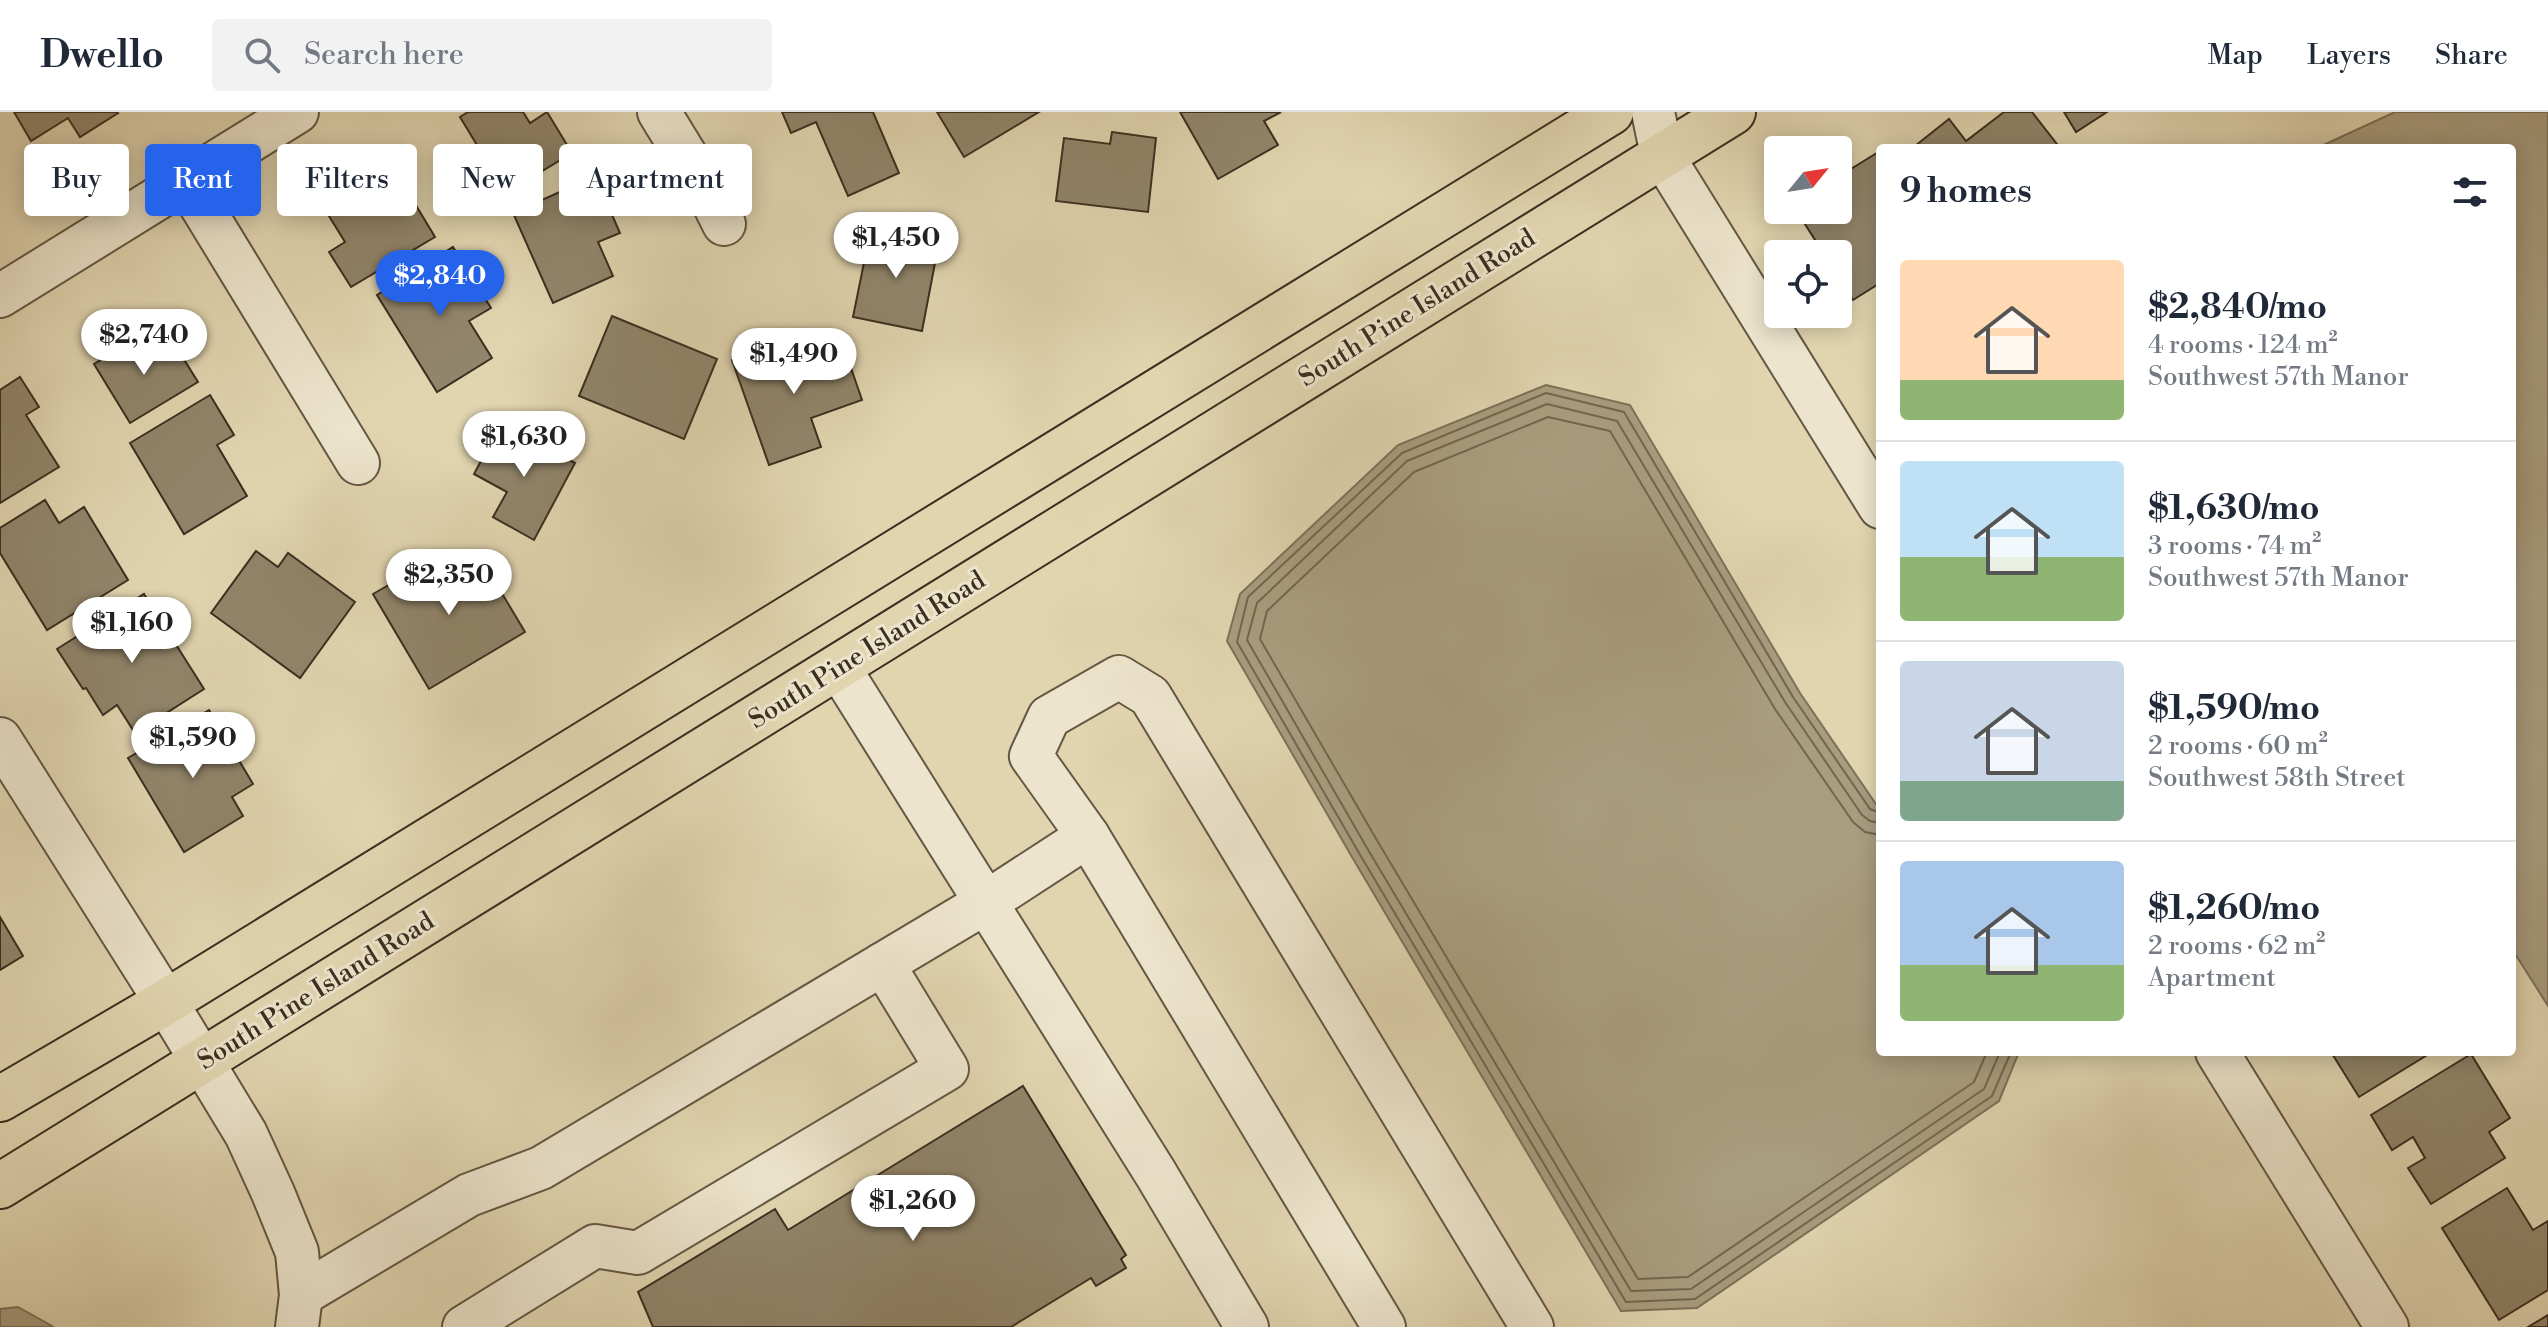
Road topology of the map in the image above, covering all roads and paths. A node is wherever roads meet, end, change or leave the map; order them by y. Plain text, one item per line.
1 (297, 112) edge
2 (659, 112) edge
3 (1611, 112) edge
4 (1653, 112) edge
5 (1733, 112) edge
6 (246, 144) edge
7 (1662, 155) junction
8 (145, 206) edge
9 (207, 216) edge
10 (724, 224) dead end
11 (0, 296) edge
12 (358, 463) dead end
13 (1876, 501) edge
14 (839, 668) junction
15 (0, 739) edge
16 (1088, 836) junction
17 (985, 903) junction
18 (883, 964) junction
19 (166, 1002) junction
20 (2219, 1056) edge
21 (201, 1062) junction
22 (0, 1099) edge
23 (0, 1186) edge
24 (299, 1311) edge
25 (1518, 1322) edge
26 (464, 1327) edge
27 (1247, 1327) edge
28 (1384, 1327) edge
29 (2387, 1327) edge

1 - 6 street
2 - 10 street
3 - 19 main road
4 - 7 street
5 - 7 main road, South Pine Island Road
7 - 13 street
7 - 14 main road, South Pine Island Road
8 - 11 street
9 - 12 street
14 - 17 street
14 - 21 main road, South Pine Island Road
15 - 19 street
16 - 17 street
16 - 25 street
16 - 28 street
17 - 18 street
17 - 27 street
18 - 24 street
18 - 26 street
19 - 21 street
19 - 22 main road
20 - 29 street
21 - 23 main road, South Pine Island Road
21 - 24 street

